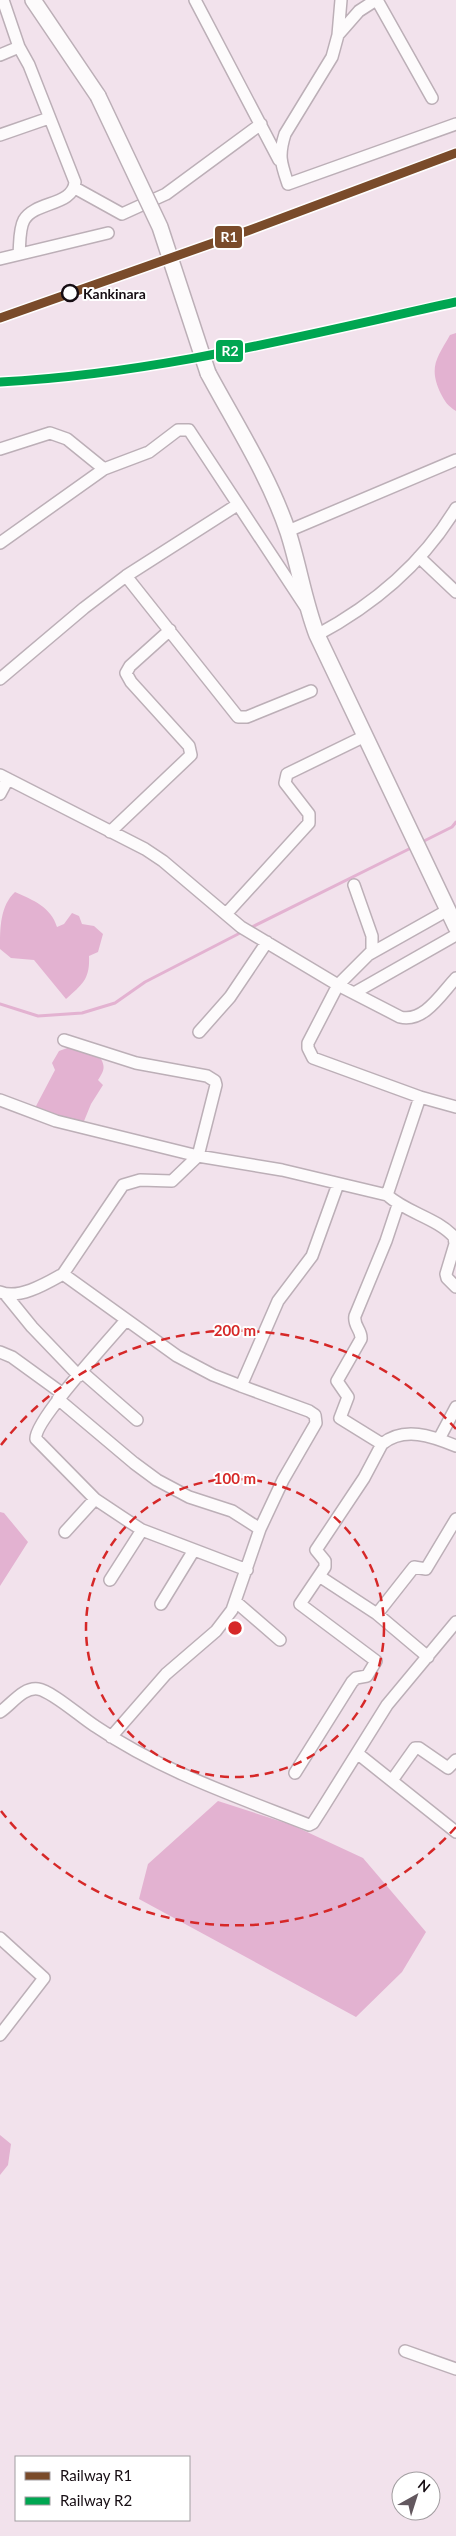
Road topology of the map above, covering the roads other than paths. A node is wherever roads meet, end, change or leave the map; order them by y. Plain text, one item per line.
1 (3, 0) edge
2 (33, 0) edge
3 (196, 0) edge
4 (341, 0) edge
5 (376, 0) edge
6 (338, 35) junction
7 (19, 47) junction
8 (0, 55) edge
9 (432, 98) dead end
10 (49, 118) junction
11 (261, 124) junction
12 (456, 124) edge
13 (0, 136) edge
14 (279, 160) junction
15 (74, 188) junction
16 (108, 232) dead end
17 (19, 254) junction
18 (0, 259) edge
19 (0, 449) edge
20 (456, 460) edge
21 (104, 469) junction
22 (237, 505) junction
23 (456, 508) edge
24 (288, 531) junction
25 (0, 543) edge
26 (419, 557) junction
27 (126, 576) junction
28 (456, 592) edge
29 (308, 612) junction
30 (170, 630) junction
31 (317, 635) junction
32 (0, 679) edge
33 (311, 691) dead end
34 (365, 736) junction
35 (4, 777) edge
36 (0, 794) edge
37 (110, 832) junction
38 (354, 885) dead end
39 (448, 910) junction
40 (226, 914) junction
41 (456, 927) edge
42 (456, 936) edge
43 (266, 942) junction
44 (368, 955) junction
45 (456, 978) edge
46 (338, 985) junction
47 (354, 993) junction
48 (199, 1032) dead end
49 (64, 1040) dead end
50 (420, 1097) junction
51 (0, 1100) edge
52 (456, 1107) edge
53 (198, 1156) junction
54 (338, 1184) junction
55 (387, 1195) junction
56 (398, 1205) junction
57 (63, 1274) junction
58 (456, 1287) edge
59 (3, 1293) edge
60 (126, 1320) junction
61 (0, 1352) edge
62 (81, 1374) junction
63 (241, 1386) junction
64 (61, 1396) junction
65 (456, 1407) edge
66 (137, 1420) dead end
67 (440, 1439) junction
68 (382, 1444) junction
69 (456, 1446) edge
70 (95, 1499) junction
71 (456, 1519) edge
72 (260, 1529) junction
73 (142, 1530) junction
74 (65, 1532) dead end
75 (194, 1550) junction
76 (247, 1570) junction
77 (319, 1576) junction
78 (110, 1580) dead end
79 (236, 1602) junction
80 (161, 1604) dead end
81 (377, 1614) junction
82 (456, 1622) edge
83 (280, 1640) dead end
84 (428, 1657) junction
85 (0, 1712) edge
86 (111, 1738) junction
87 (357, 1753) junction
88 (456, 1760) edge
89 (295, 1772) dead end
90 (393, 1780) junction
91 (456, 1832) edge
92 (0, 1938) edge
93 (0, 2035) edge
94 (405, 2352) dead end
95 (456, 2369) edge

1 - 7 street
2 - 24 main road, bridge
3 - 11 street
4 - 6 street
5 - 6 street
5 - 9 street
6 - 14 street
7 - 8 street
7 - 10 street
10 - 13 street
10 - 15 street
11 - 14 street
11 - 15 street
12 - 14 street
15 - 17 street
16 - 17 street
17 - 18 street
19 - 21 street
20 - 24 street
21 - 22 street
21 - 25 street
22 - 27 street
22 - 29 street
23 - 26 street
24 - 29 main road
26 - 28 street
26 - 31 street
27 - 30 street
27 - 32 street
29 - 31 main road
30 - 33 street
30 - 37 street
31 - 34 main road
34 - 39 main road
34 - 40 street
35 - 36 street
35 - 37 street
37 - 40 street
38 - 44 street
39 - 41 main road
39 - 44 street
40 - 43 street
42 - 47 street
43 - 46 street
43 - 48 street
44 - 46 street
45 - 47 street
46 - 47 street
46 - 50 street
49 - 53 street
50 - 52 street
50 - 55 street
51 - 53 street
53 - 54 street
53 - 57 street
54 - 55 street
54 - 63 street
55 - 56 street
56 - 58 street
56 - 68 street
57 - 59 street
57 - 60 street
59 - 62 street
60 - 62 street
60 - 63 street
61 - 64 street
62 - 64 street
62 - 66 street
63 - 72 street
64 - 70 street
64 - 72 street
65 - 67 street
67 - 68 street
67 - 69 street
68 - 77 street
70 - 73 street
70 - 74 street
71 - 81 street
72 - 76 street
73 - 75 street
73 - 78 street
75 - 76 street
75 - 80 street
76 - 79 street
77 - 81 street
77 - 89 street
79 - 83 street
79 - 86 street
81 - 84 street
82 - 84 street
84 - 87 street
85 - 86 street
86 - 87 street
87 - 90 street
88 - 90 street
90 - 91 street
92 - 93 street
94 - 95 street

